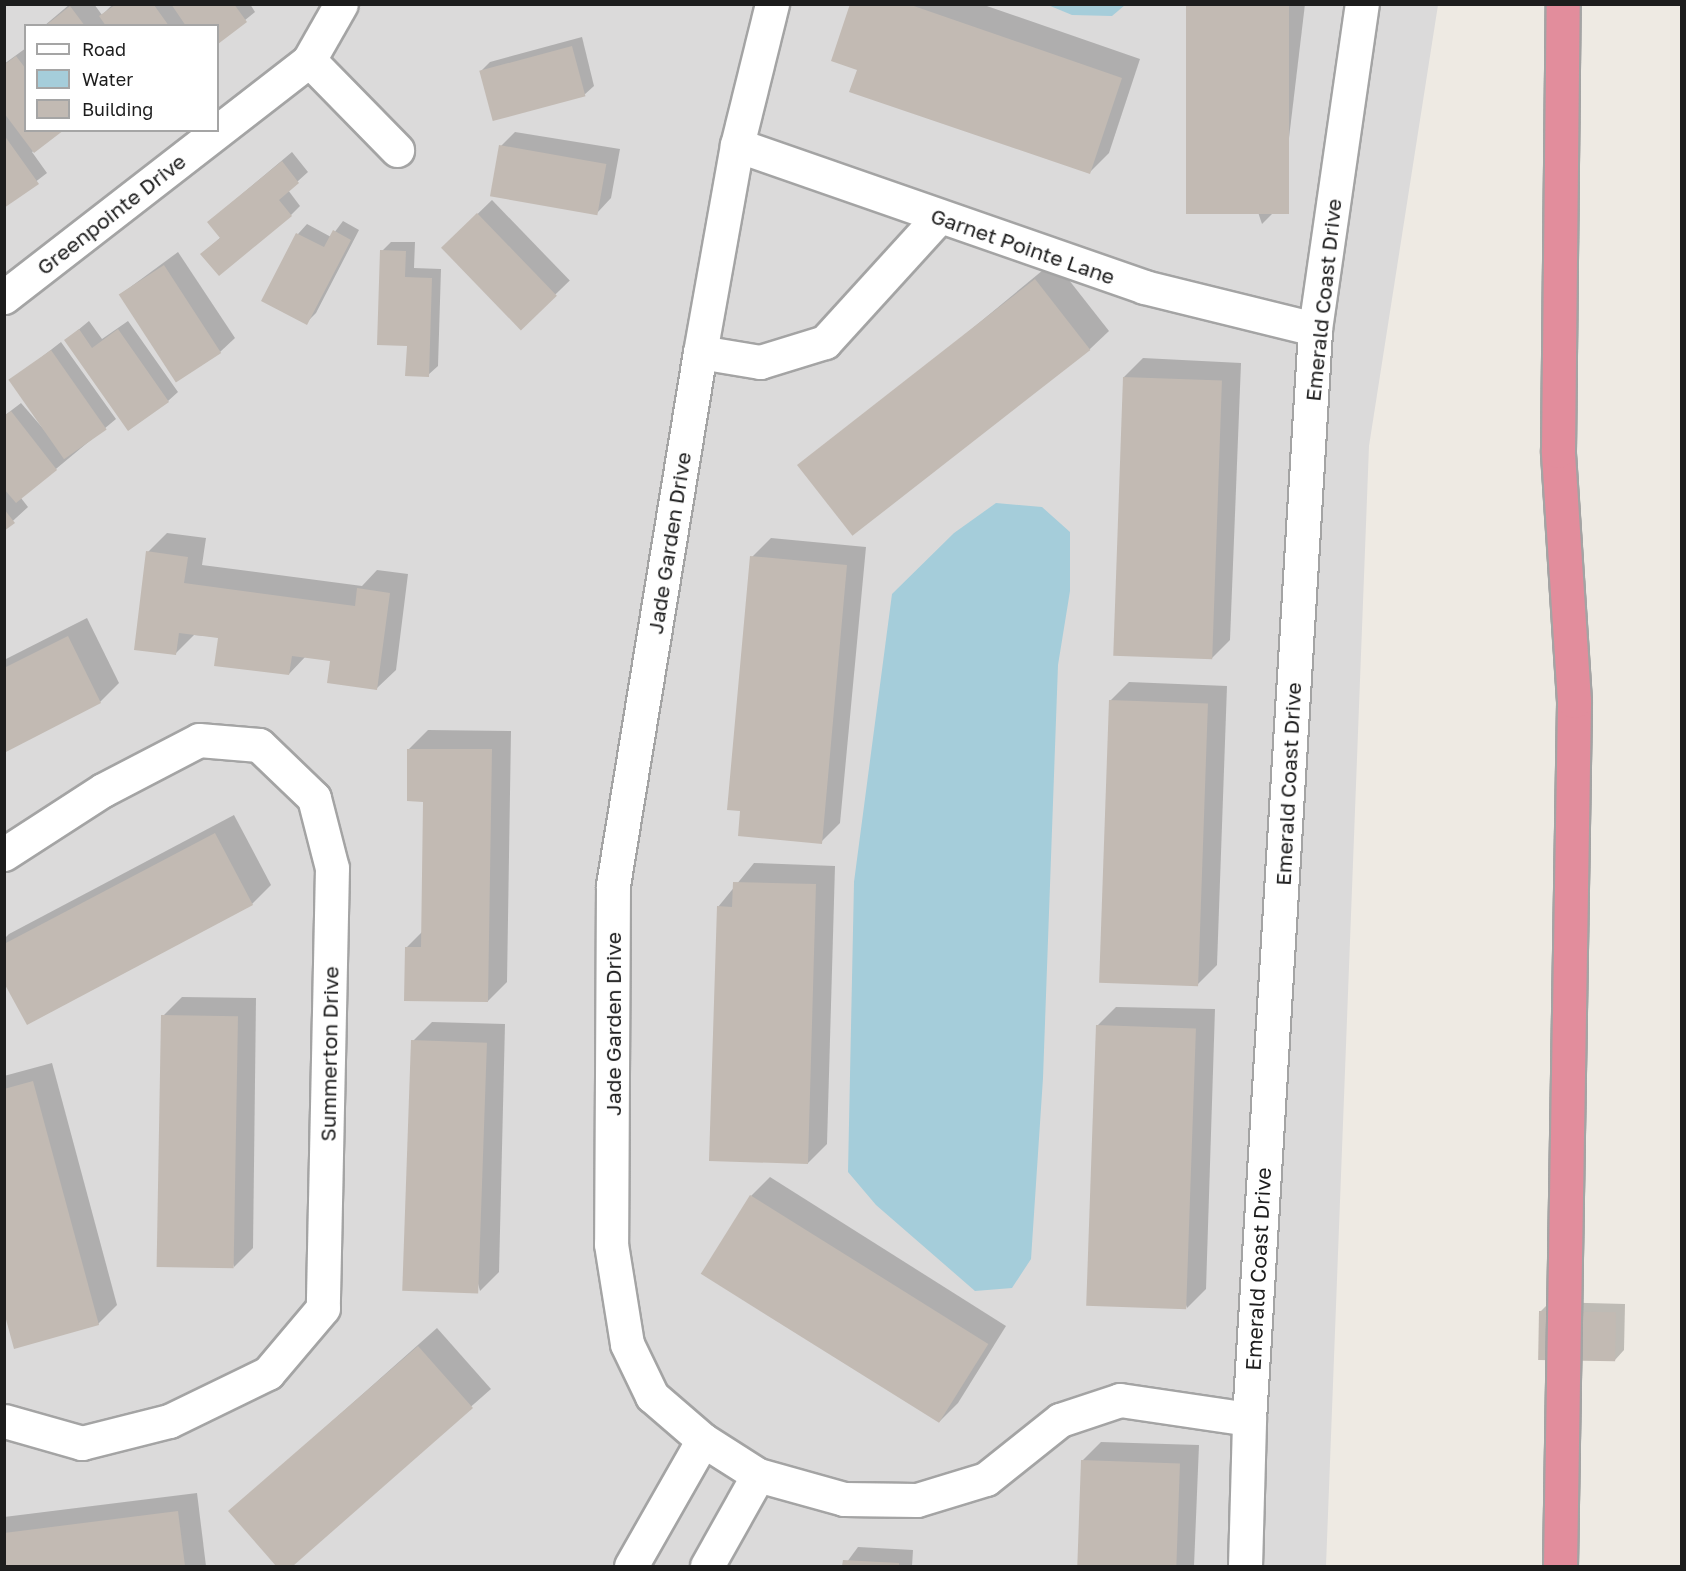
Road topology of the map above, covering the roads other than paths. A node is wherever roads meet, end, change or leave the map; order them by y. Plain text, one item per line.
1 (340, 4) edge
2 (772, 4) edge
3 (1362, 4) edge
4 (1563, 4) edge
5 (309, 60) junction
6 (219, 130) edge
7 (216, 132) edge
8 (737, 145) junction
9 (397, 150) dead end
10 (938, 218) junction
11 (4, 297) edge
12 (1315, 329) junction
13 (700, 352) junction
14 (4, 854) edge
15 (1249, 1419) junction
16 (4, 1421) edge
17 (703, 1440) junction
18 (758, 1475) junction
19 (631, 1566) edge
20 (707, 1566) edge
21 (1245, 1566) edge
22 (1560, 1566) edge

1 - 5 street, Greenpointe Drive
2 - 8 street, Jade Garden Drive
3 - 12 street, Emerald Coast Drive
4 - 22 highway
5 - 6 street, Greenpointe Drive
5 - 9 street
7 - 11 street, Greenpointe Drive
8 - 10 street, Garnet Pointe Lane
8 - 13 street, Jade Garden Drive
10 - 12 street, Garnet Pointe Lane
10 - 13 street
12 - 15 street, Emerald Coast Drive
13 - 17 street, Jade Garden Drive
14 - 16 street, Summerton Drive
15 - 18 street, Jade Garden Drive
15 - 21 street, Emerald Coast Drive
17 - 18 street, Jade Garden Drive
17 - 19 street
18 - 20 street

